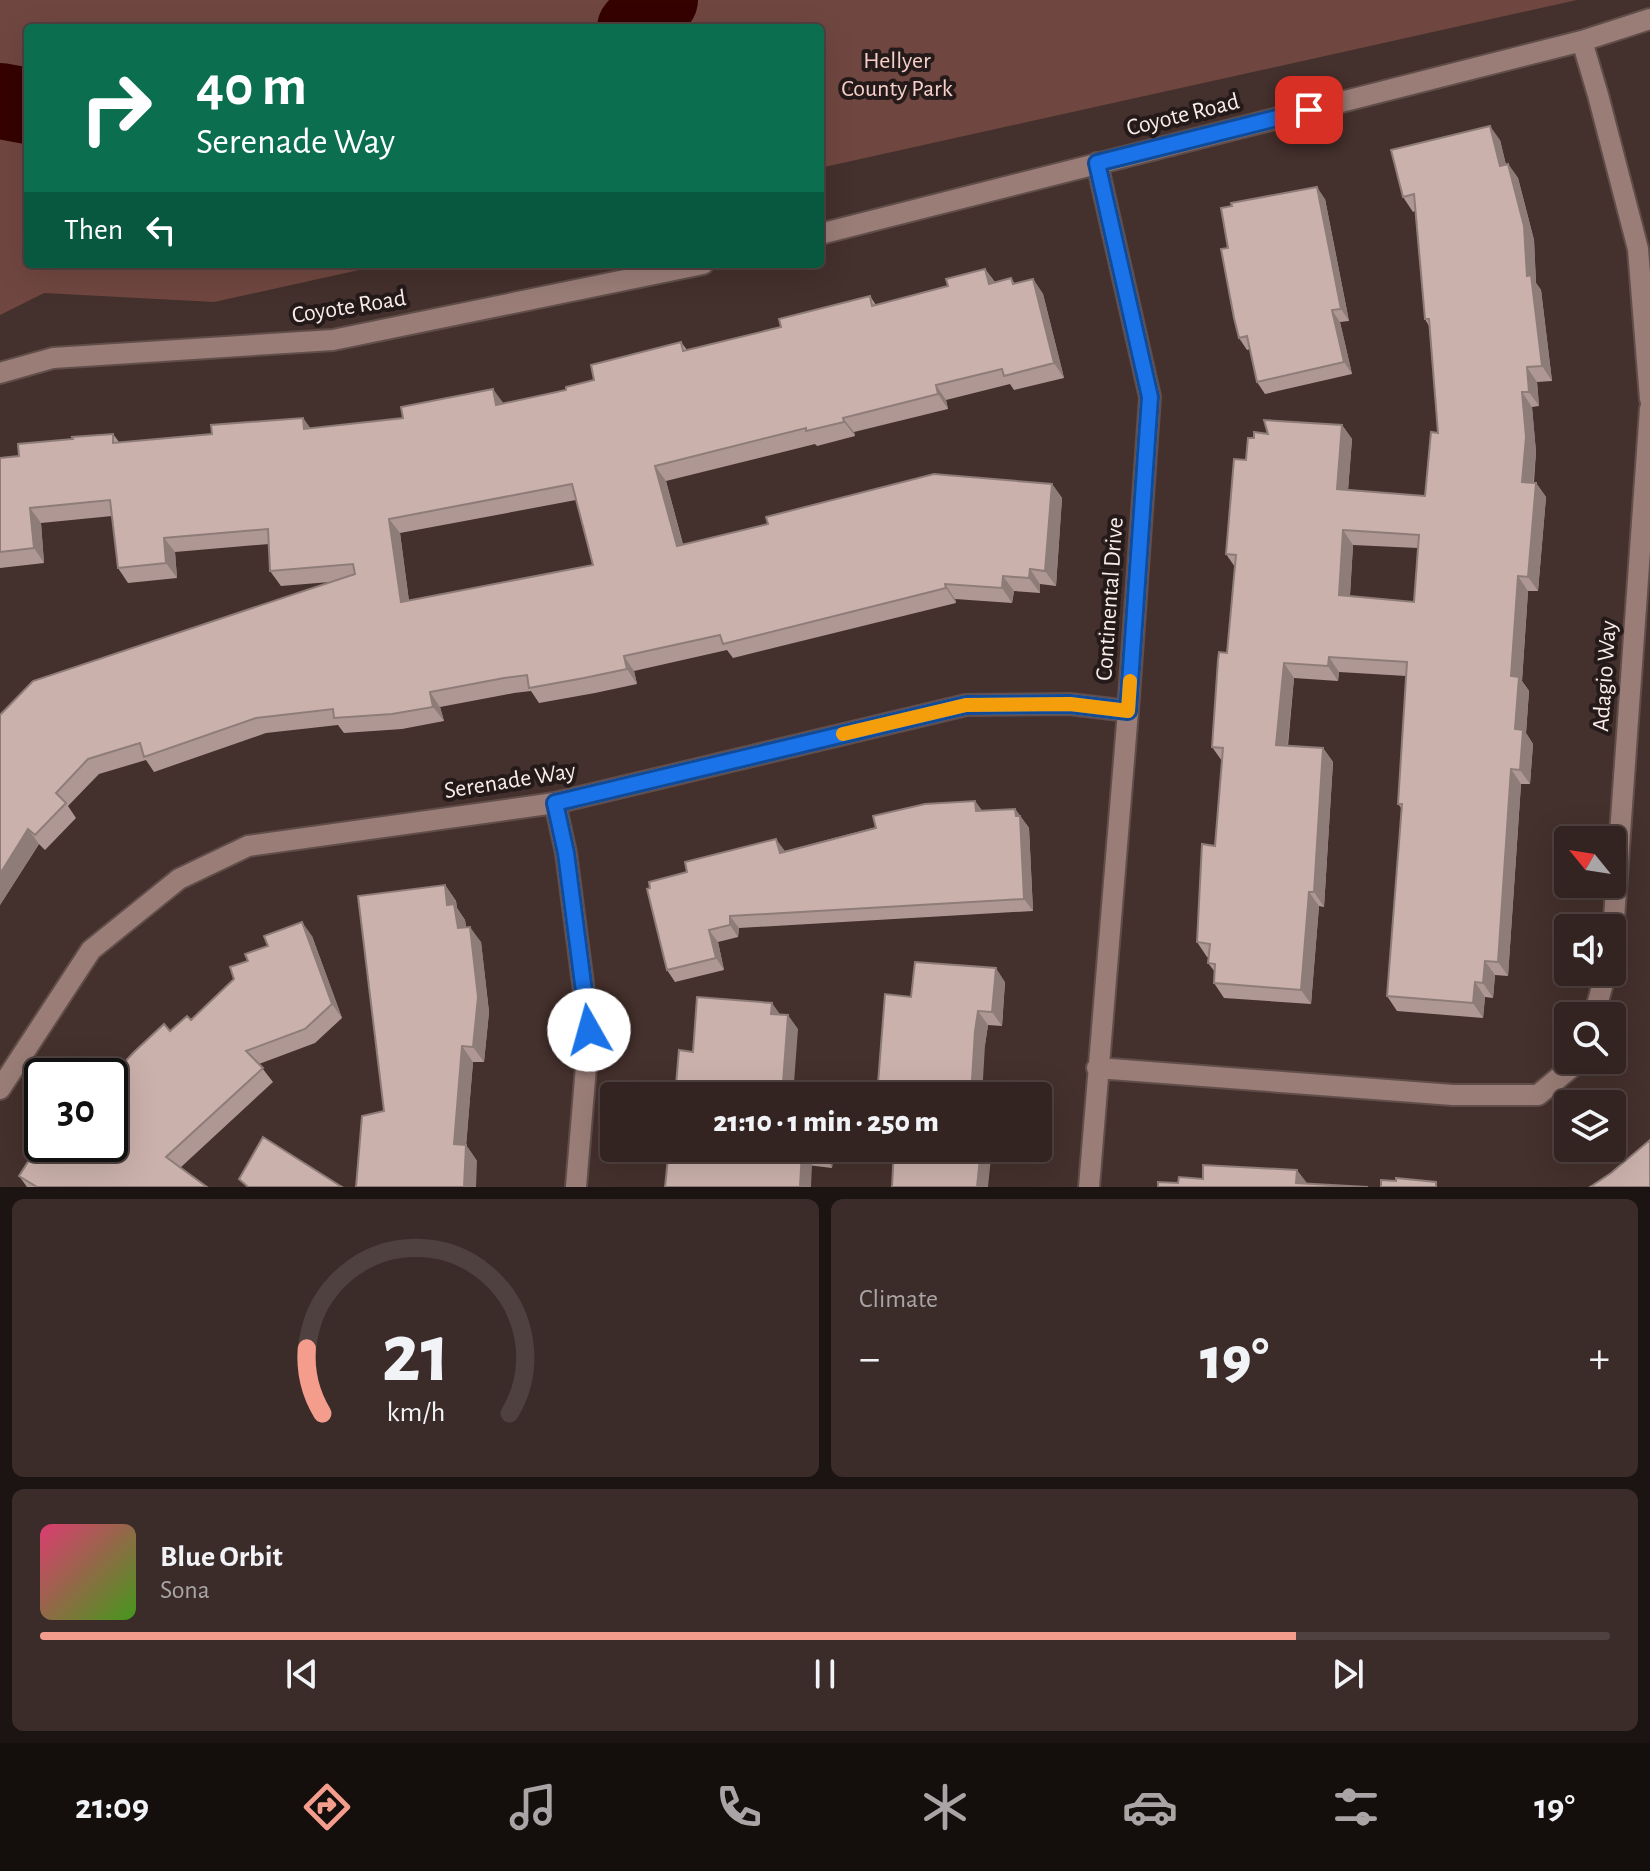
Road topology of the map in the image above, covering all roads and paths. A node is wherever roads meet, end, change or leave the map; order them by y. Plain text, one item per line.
1 (1650, 19) edge
2 (1582, 41) junction
3 (1097, 163) junction
4 (824, 233) edge
5 (684, 268) edge
6 (0, 373) edge
7 (1650, 399) edge
8 (1650, 409) edge
9 (1128, 711) junction
10 (555, 803) junction
11 (1614, 914) edge
12 (1097, 1068) junction
13 (1563, 1074) edge
14 (0, 1089) edge
15 (576, 1187) edge
16 (1089, 1187) edge

1 - 2 street, Coyote Road
2 - 3 street, Coyote Road
2 - 7 street
3 - 4 street, Coyote Road
3 - 9 street, Continental Drive
5 - 6 street, Coyote Road
8 - 11 street, Adagio Way
9 - 10 street, Serenade Way
9 - 12 street, Continental Drive
10 - 14 street, Serenade Way
10 - 15 street
12 - 13 street
12 - 16 street, Continental Drive

